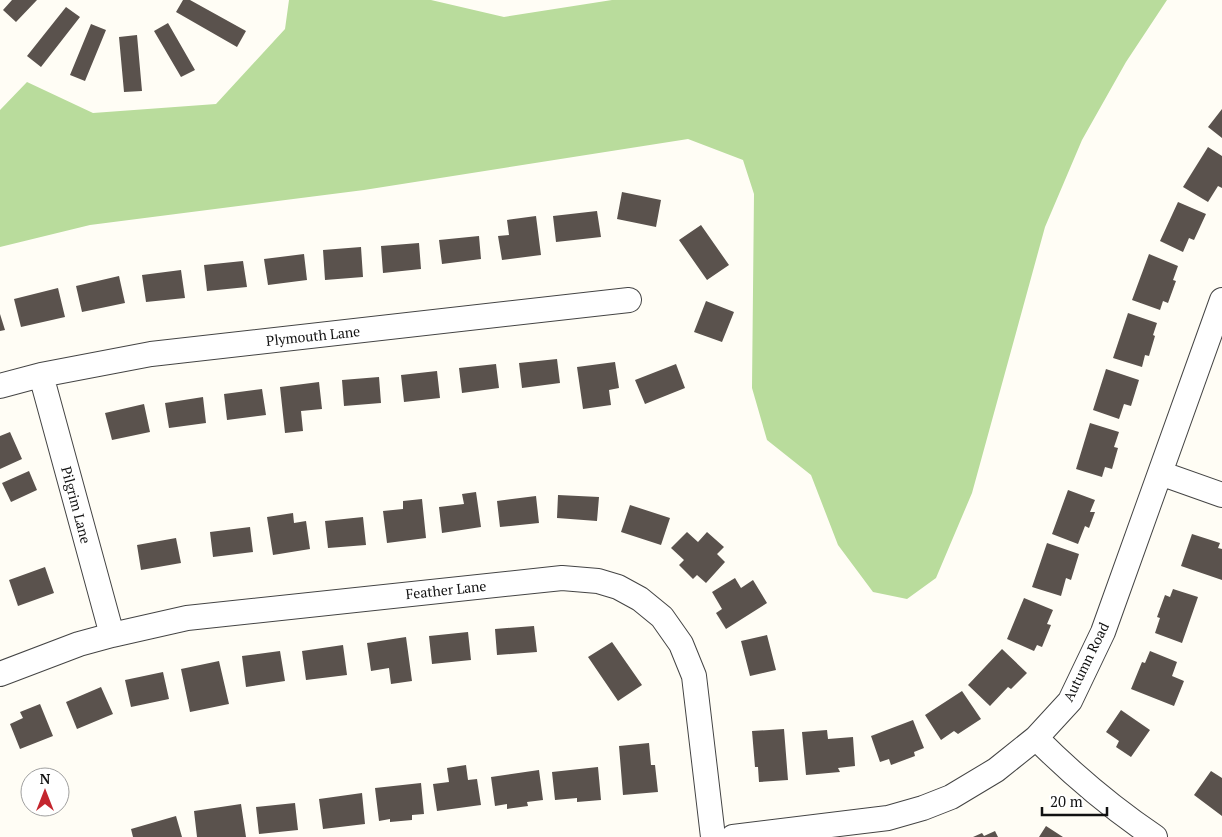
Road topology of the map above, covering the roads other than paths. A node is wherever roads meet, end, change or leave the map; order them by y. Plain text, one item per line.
1 (629, 300) dead end
2 (1222, 300) edge
3 (41, 375) junction
4 (0, 386) edge
5 (1160, 473) junction
6 (1222, 495) edge
7 (112, 635) junction
8 (0, 674) edge
9 (1036, 738) junction
10 (789, 834) edge
11 (713, 837) edge
12 (733, 837) edge
13 (1155, 837) edge

1 - 3 street, Plymouth Lane
2 - 5 street, Autumn Road
3 - 4 street, Plymouth Lane
3 - 7 street, Pilgrim Lane
5 - 6 street
5 - 9 street, Autumn Road
7 - 8 street, Feather Lane
7 - 11 street, Feather Lane
9 - 10 street, Autumn Road
9 - 13 street
10 - 12 street, Autumn Road

